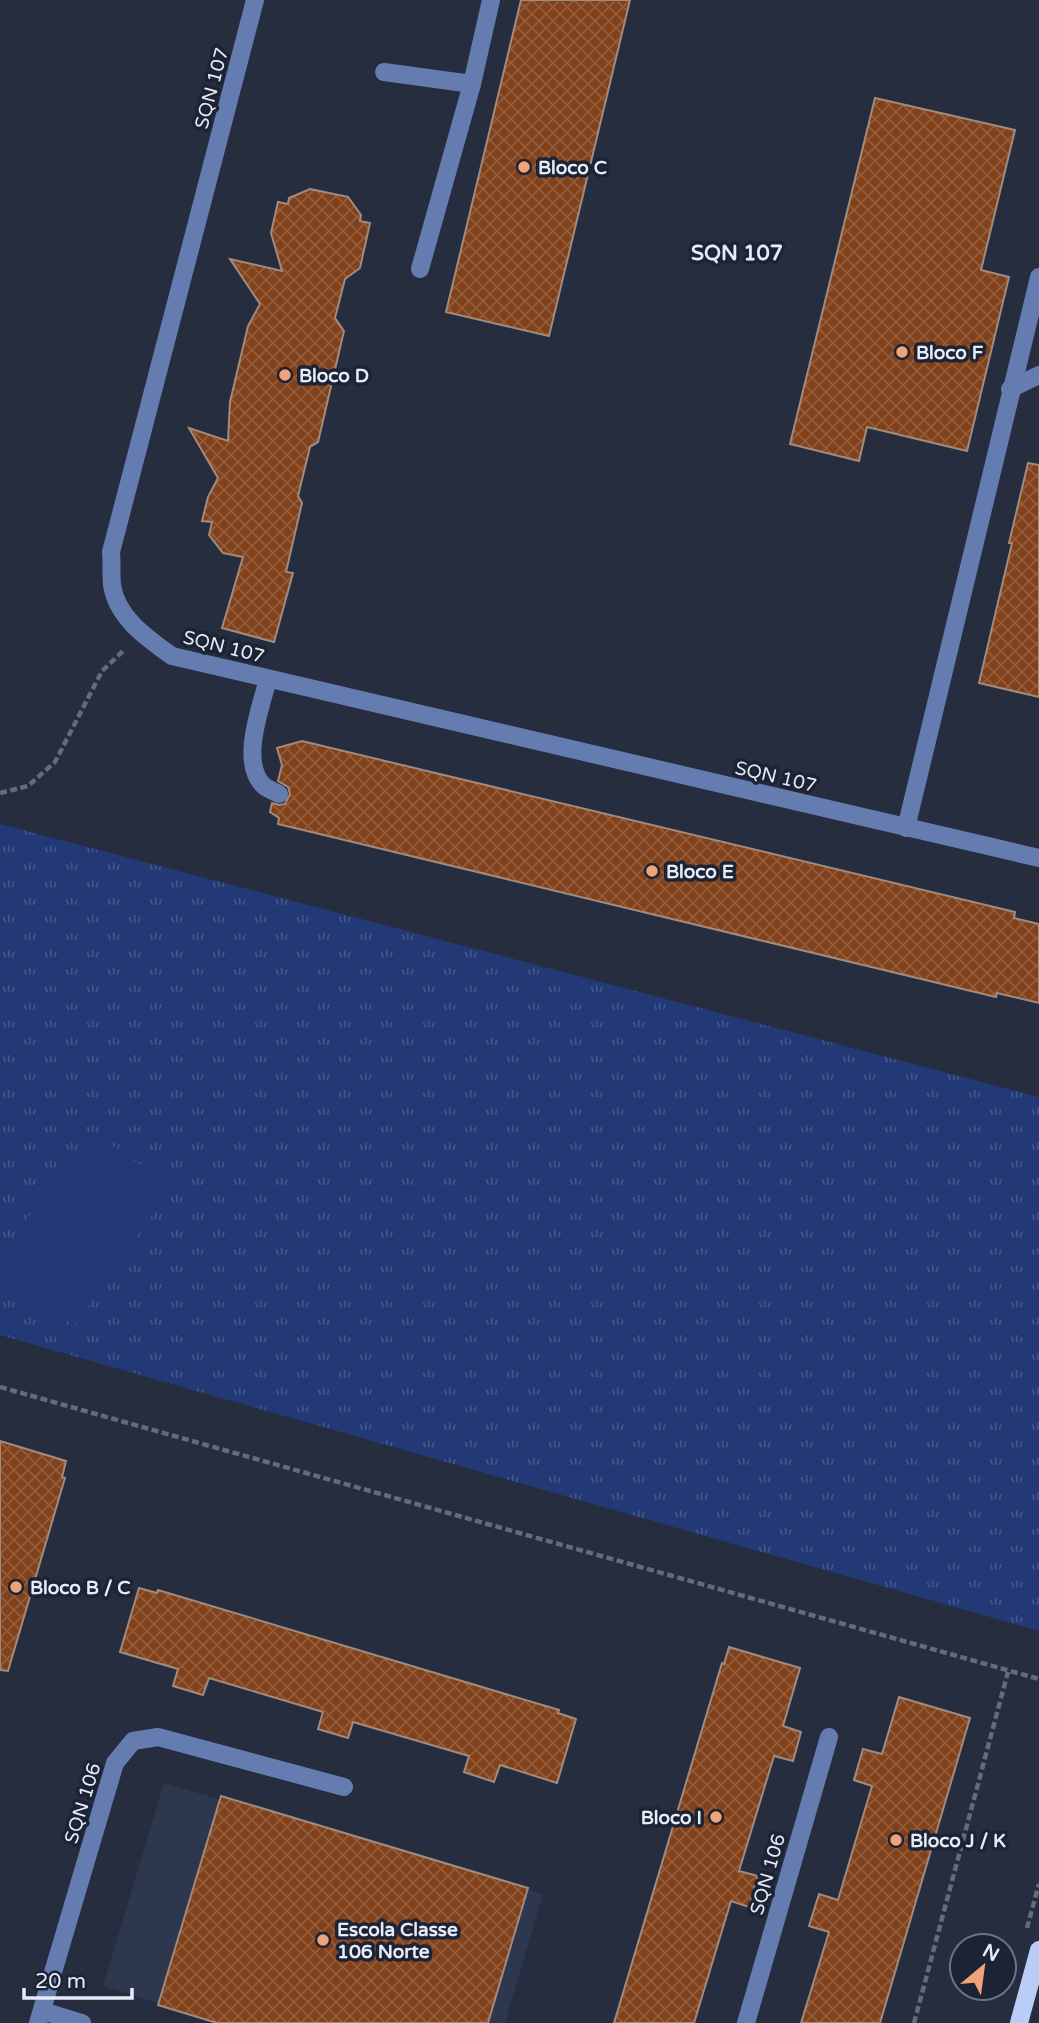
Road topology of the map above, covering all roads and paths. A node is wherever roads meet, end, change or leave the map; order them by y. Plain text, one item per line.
1 (255, 0) edge
2 (491, 0) edge
3 (384, 72) dead end
4 (472, 84) junction
5 (420, 269) dead end
6 (1039, 277) edge
7 (1039, 375) edge
8 (1010, 389) junction
9 (142, 634) junction
10 (268, 678) junction
11 (0, 793) edge
12 (279, 794) dead end
13 (906, 828) junction
14 (1039, 858) edge
15 (0, 1387) edge
16 (1008, 1672) junction
17 (1039, 1679) edge
18 (829, 1737) dead end
19 (344, 1787) dead end
20 (1039, 1950) edge
21 (40, 2017) edge
22 (82, 2023) edge
23 (746, 2023) edge
24 (914, 2023) edge
25 (1019, 2023) edge

1 - 9 street, SQN 107
2 - 4 street
3 - 4 street
4 - 5 street
6 - 8 street
7 - 8 street
8 - 13 street
9 - 10 street, SQN 107
9 - 11 path
10 - 12 street
10 - 13 street, SQN 107
13 - 14 street, SQN 107
15 - 16 path
16 - 17 path
16 - 24 path
18 - 23 street, SQN 106
19 - 21 street, SQN 106
20 - 25 main road
21 - 22 street, SQN 106

